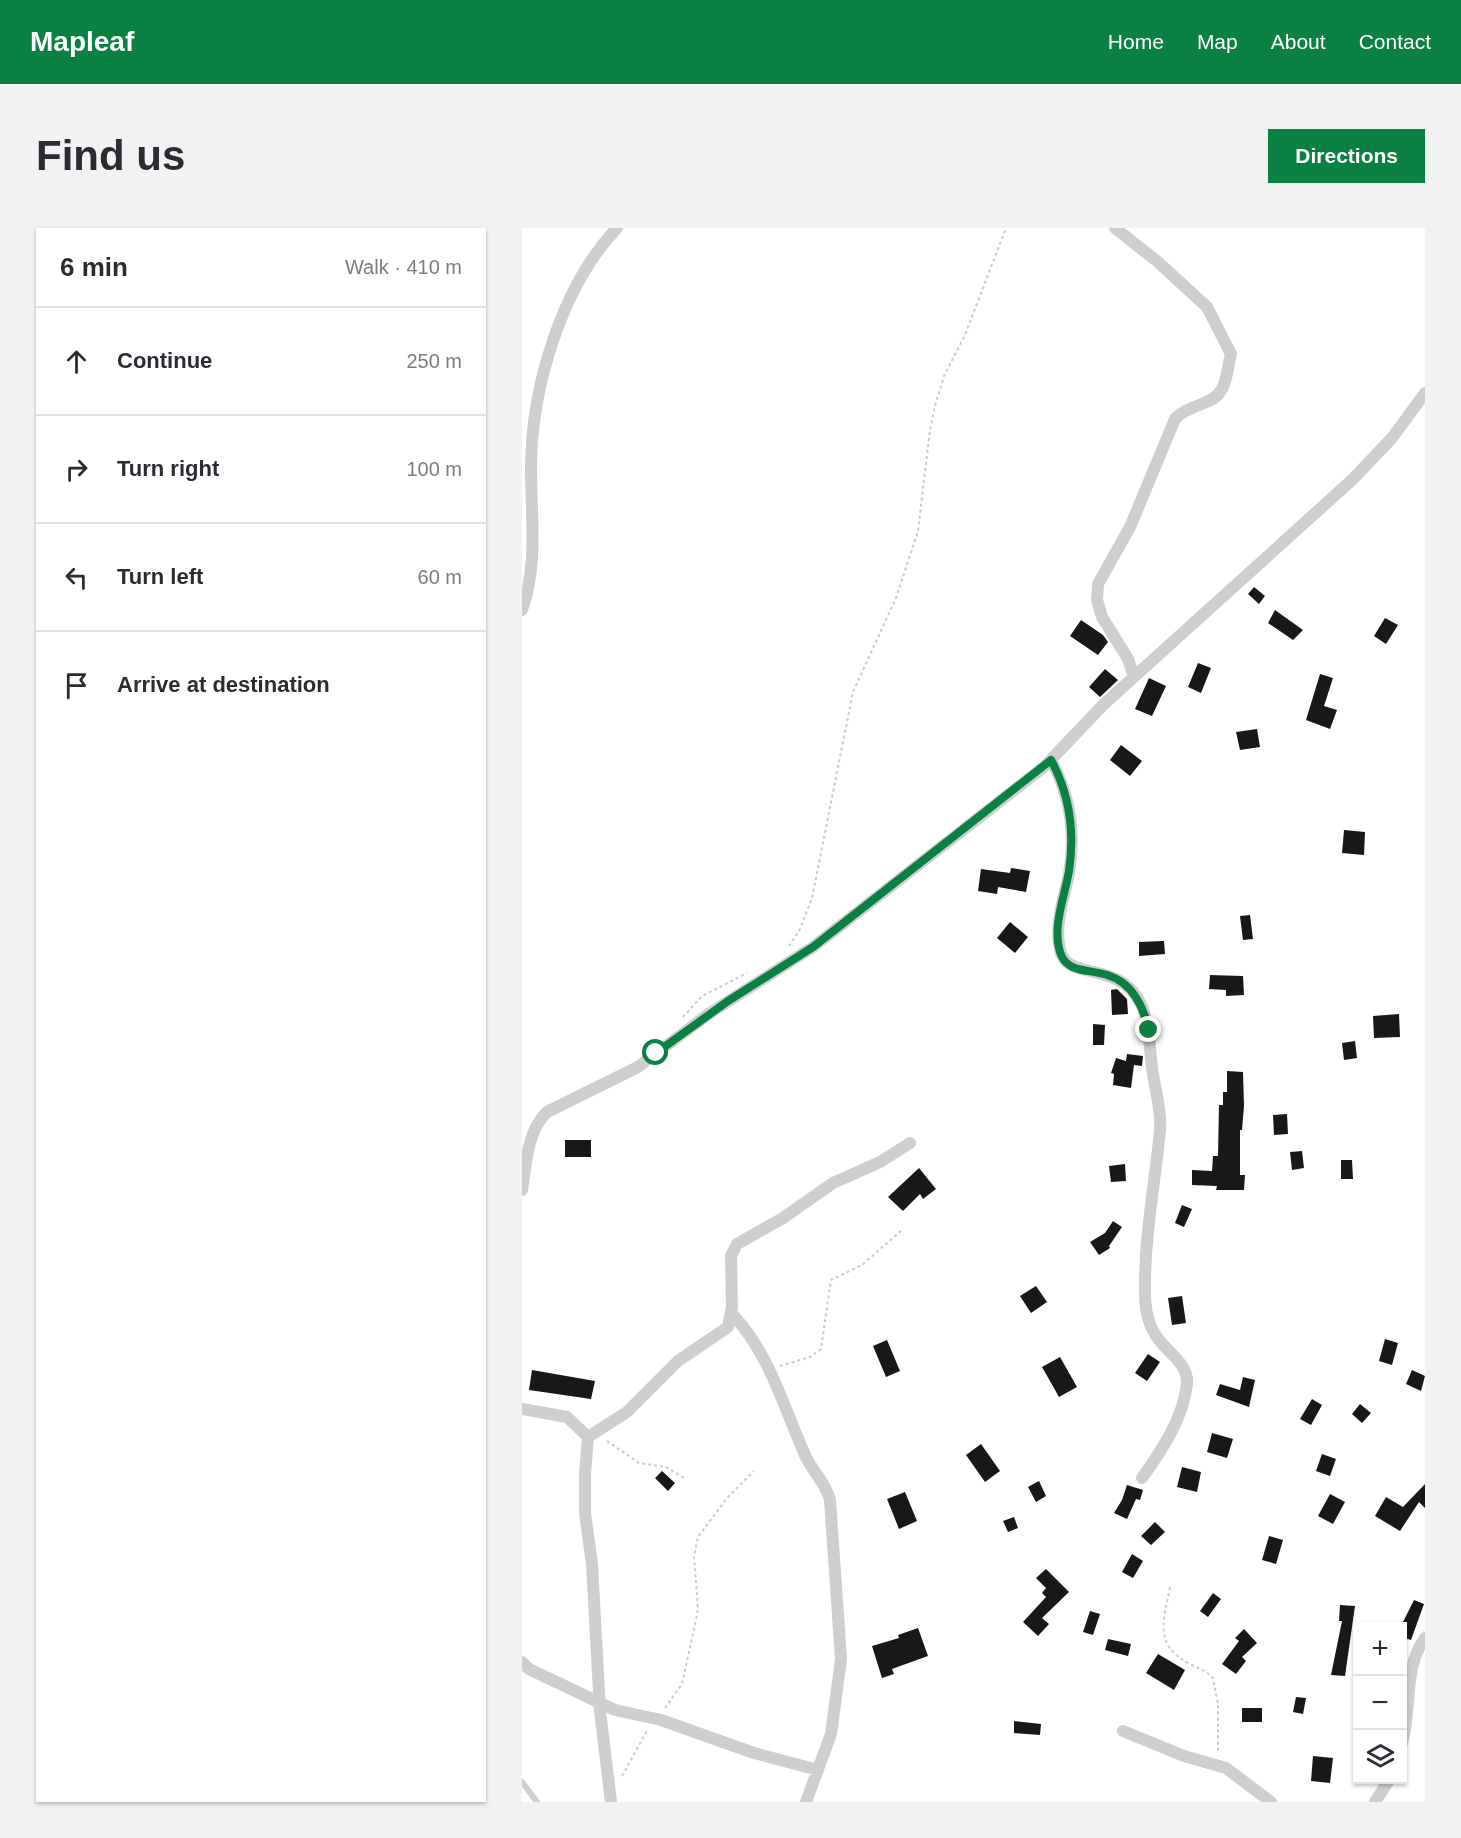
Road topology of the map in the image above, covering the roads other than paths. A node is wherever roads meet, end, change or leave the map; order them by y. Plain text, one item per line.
1 (617, 228) edge
2 (1115, 228) edge
3 (1425, 393) edge
4 (522, 610) edge
5 (1134, 677) junction
6 (1051, 760) junction
7 (910, 1143) dead end
8 (522, 1190) edge
9 (732, 1314) junction
10 (522, 1409) edge
11 (589, 1436) junction
12 (1142, 1478) dead end
13 (1425, 1638) edge
14 (522, 1662) edge
15 (600, 1705) junction
16 (1405, 1730) edge
17 (1123, 1731) dead end
18 (818, 1770) junction
19 (522, 1782) edge
20 (1386, 1784) edge
21 (610, 1799) edge
22 (537, 1802) edge
23 (806, 1802) edge
24 (1271, 1802) edge
25 (1375, 1802) edge

1 - 4 street
2 - 5 street
3 - 5 street
5 - 6 street
6 - 8 street
6 - 12 street
7 - 9 street
9 - 11 street
9 - 18 street
10 - 11 street
11 - 15 street
13 - 16 street
14 - 15 street
15 - 18 street
15 - 21 street
17 - 24 street
18 - 23 street
19 - 22 lane
20 - 25 street

